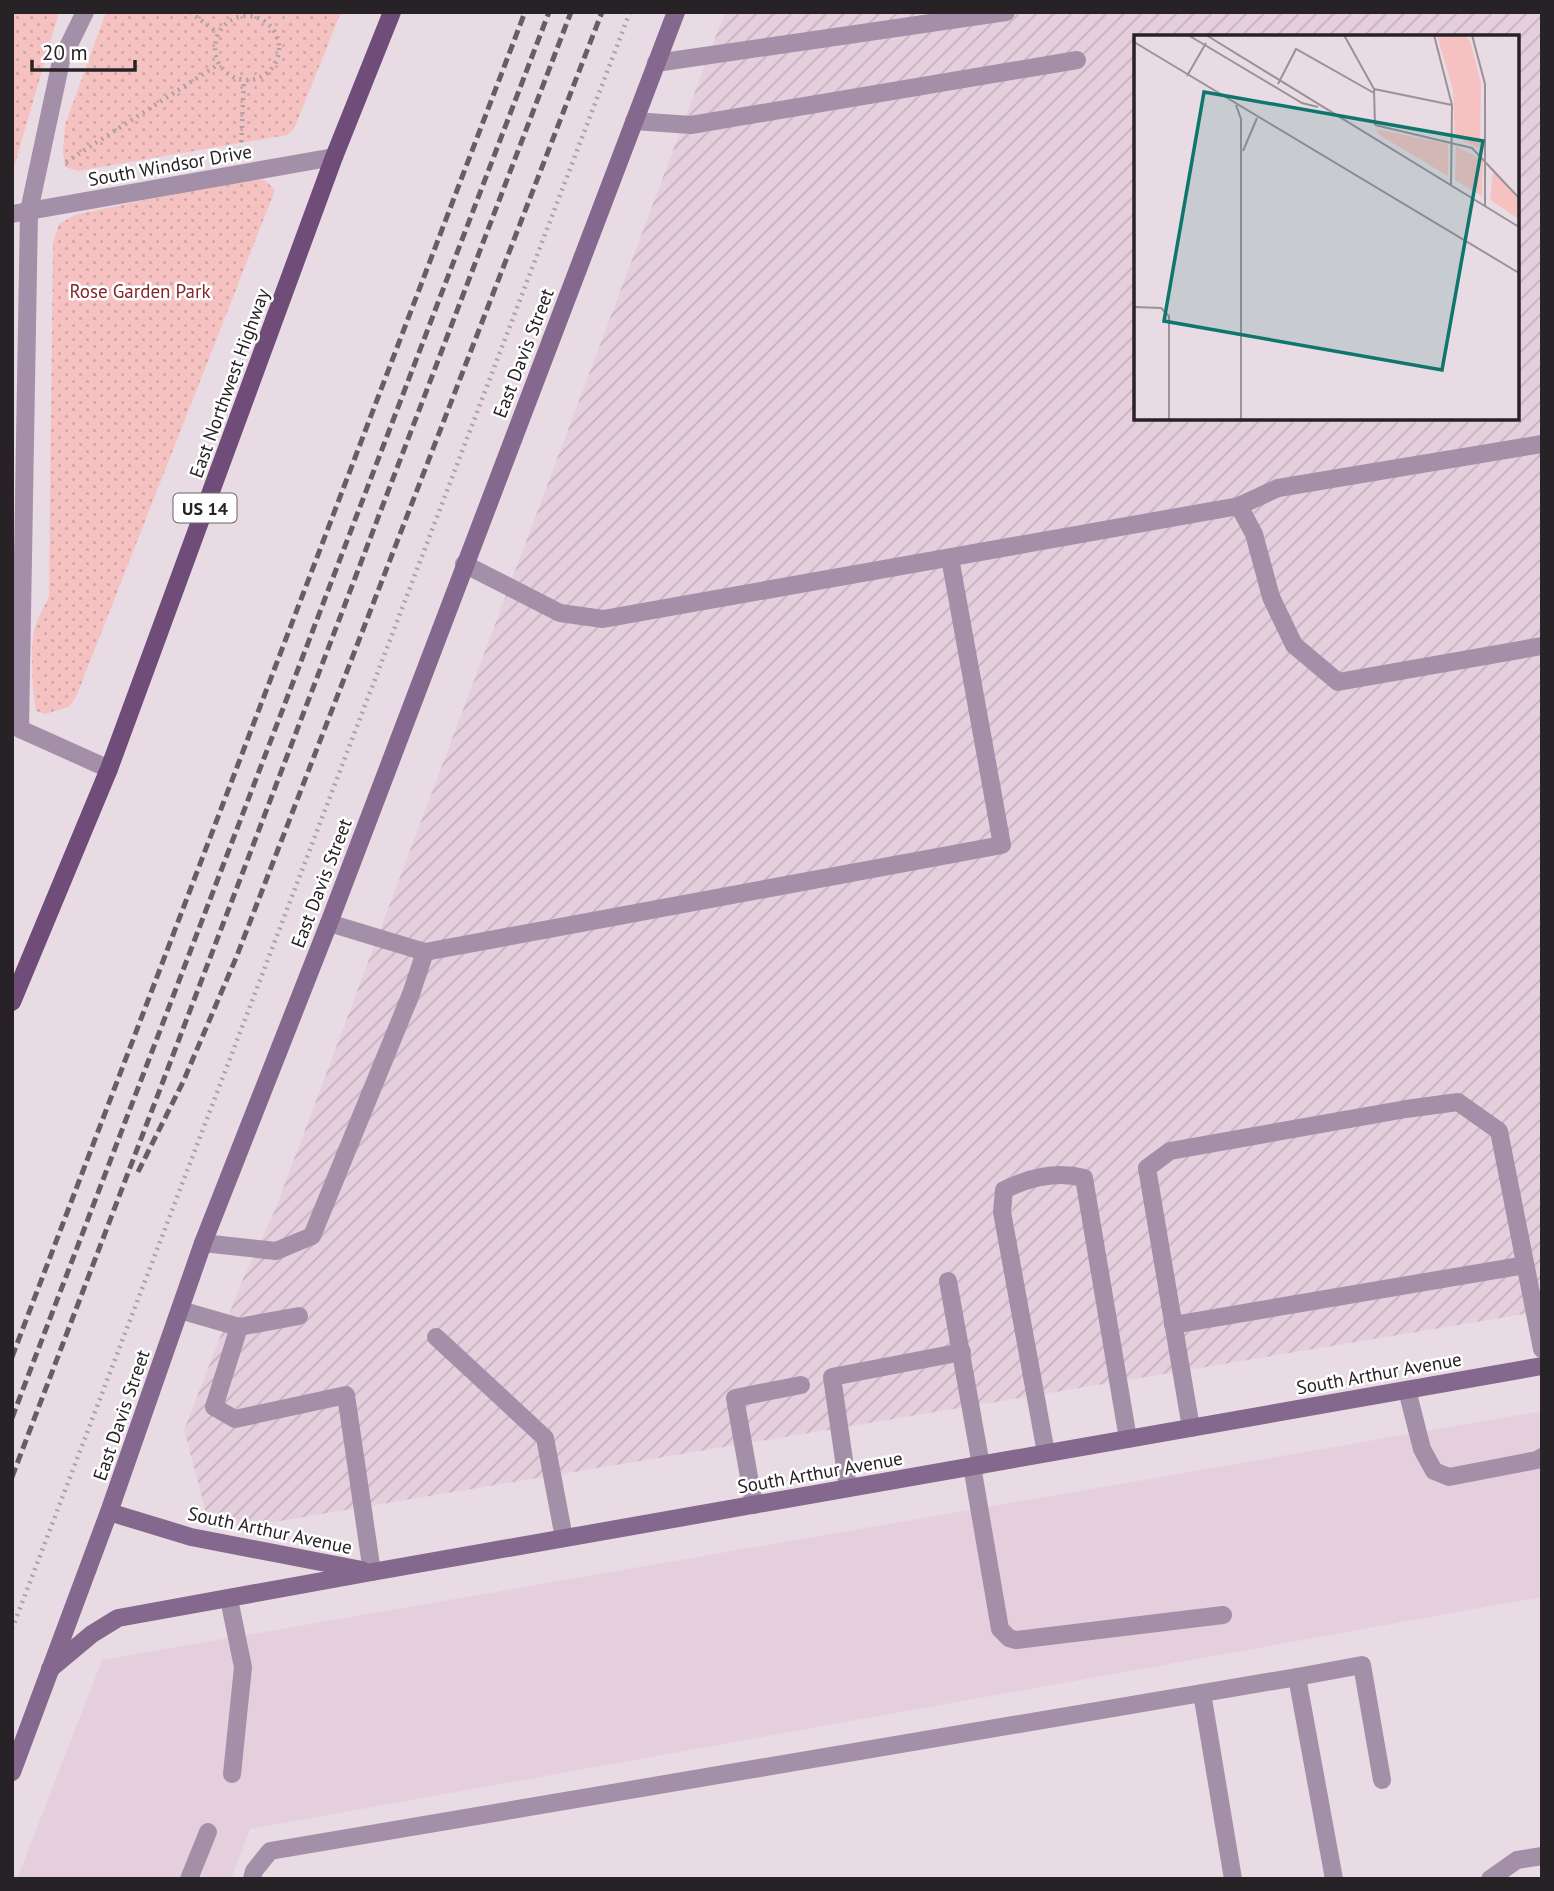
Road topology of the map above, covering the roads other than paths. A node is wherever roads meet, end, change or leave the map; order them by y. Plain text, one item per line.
1 (85, 12) edge
2 (392, 12) edge
3 (676, 12) edge
4 (1006, 12) edge
5 (1077, 60) dead end
6 (656, 63) junction
7 (634, 121) junction
8 (334, 158) junction
9 (21, 212) edge
10 (1542, 444) edge
11 (1239, 506) junction
12 (950, 558) junction
13 (464, 564) junction
14 (1542, 646) edge
15 (16, 729) edge
16 (109, 769) junction
17 (329, 923) junction
18 (425, 952) junction
19 (12, 1002) edge
20 (203, 1243) junction
21 (1525, 1265) junction
22 (948, 1281) dead end
23 (180, 1310) junction
24 (299, 1316) dead end
25 (1173, 1325) junction
26 (239, 1327) junction
27 (436, 1337) dead end
28 (1542, 1349) edge
29 (962, 1352) junction
30 (1542, 1366) edge
31 (802, 1385) dead end
32 (1407, 1390) junction
33 (1191, 1428) junction
34 (1128, 1439) junction
35 (1046, 1453) junction
36 (1542, 1457) edge
37 (977, 1466) junction
38 (848, 1488) junction
39 (754, 1505) junction
40 (109, 1512) junction
41 (564, 1538) junction
42 (372, 1572) junction
43 (229, 1599) junction
44 (1223, 1615) dead end
45 (50, 1669) junction
46 (1297, 1677) junction
47 (1202, 1693) junction
48 (12, 1772) edge
49 (232, 1774) dead end
50 (1382, 1780) dead end
51 (208, 1832) dead end
52 (1542, 1856) edge
53 (189, 1879) edge
54 (253, 1879) edge
55 (1233, 1879) edge
56 (1334, 1879) edge
57 (1490, 1879) edge

1 - 9 street
2 - 8 main road, East Northwest Highway / US 14
3 - 6 street, East Davis Street
4 - 6 street
5 - 7 street
6 - 7 street, East Davis Street
7 - 13 street, East Davis Street
8 - 9 street, South Windsor Drive
8 - 16 main road, East Northwest Highway / US 14
9 - 15 street
10 - 11 street
11 - 12 street
11 - 14 street
12 - 13 street
12 - 18 street
13 - 17 street, East Davis Street
15 - 16 street
16 - 19 main road, East Northwest Highway / US 14
17 - 18 street
17 - 20 street, East Davis Street
18 - 20 street
20 - 23 street, East Davis Street
21 - 25 street
21 - 25 street
21 - 28 street
22 - 29 street
23 - 26 street
23 - 40 street, East Davis Street
24 - 26 street
25 - 33 street
26 - 42 street
27 - 41 street
29 - 37 street
29 - 38 street
30 - 32 street, South Arthur Avenue
31 - 39 street
32 - 33 street, South Arthur Avenue
32 - 36 street
33 - 34 street, South Arthur Avenue
34 - 35 street, South Arthur Avenue
34 - 35 street
35 - 37 street, South Arthur Avenue
37 - 38 street, South Arthur Avenue
37 - 44 street
38 - 39 street, South Arthur Avenue
39 - 41 street, South Arthur Avenue
40 - 42 street, South Arthur Avenue
40 - 45 street, East Davis Street
41 - 42 street, South Arthur Avenue
42 - 43 street
43 - 45 street
43 - 49 street
45 - 48 street, East Davis Street
46 - 47 street
46 - 50 street
46 - 56 street
47 - 54 street
47 - 55 street
51 - 53 street
52 - 57 street

